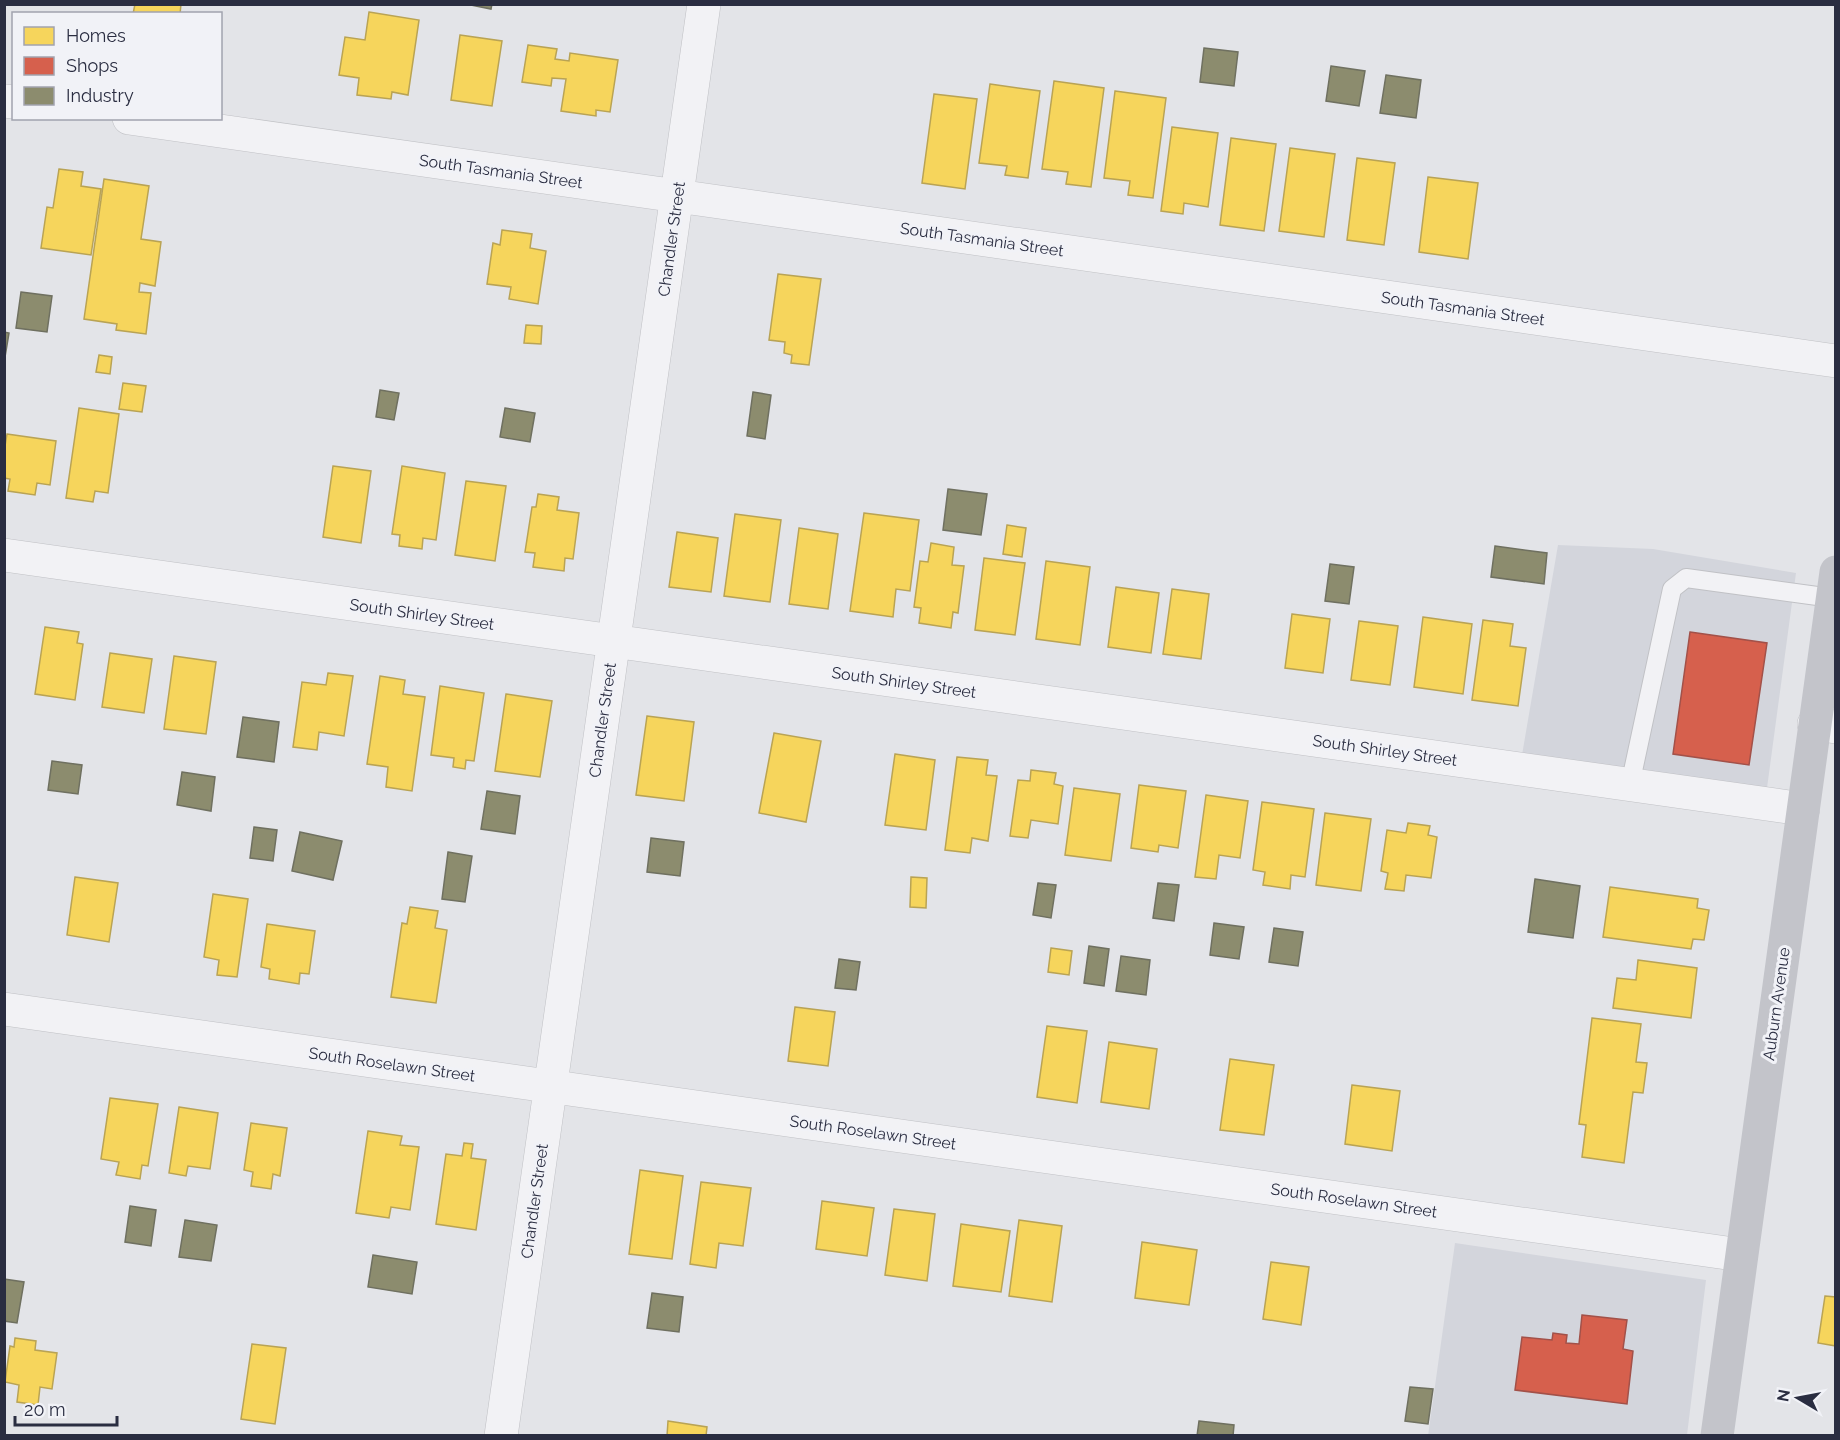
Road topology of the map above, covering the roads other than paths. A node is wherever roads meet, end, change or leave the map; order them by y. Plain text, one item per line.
1 (704, 4) edge
2 (143, 120) edge
3 (677, 196) junction
4 (1836, 361) edge
5 (4, 555) edge
6 (1833, 605) edge
7 (613, 641) junction
8 (1825, 726) edge
9 (1630, 785) junction
10 (1803, 809) junction
11 (4, 1009) edge
12 (550, 1086) junction
13 (1742, 1255) junction
14 (501, 1436) edge
15 (1717, 1436) edge

1 - 3 street, Chandler Street
2 - 3 street, South Tasmania Street
3 - 4 street, South Tasmania Street
3 - 7 street, Chandler Street
5 - 7 street, South Shirley Street
6 - 8 main road, Auburn Avenue
6 - 9 lane
7 - 9 street, South Shirley Street
7 - 12 street, Chandler Street
8 - 10 main road, Auburn Avenue
9 - 10 street, South Shirley Street
10 - 13 main road, Auburn Avenue
11 - 12 street, South Roselawn Street
12 - 13 street, South Roselawn Street
12 - 14 street, Chandler Street
13 - 15 main road, Auburn Avenue

